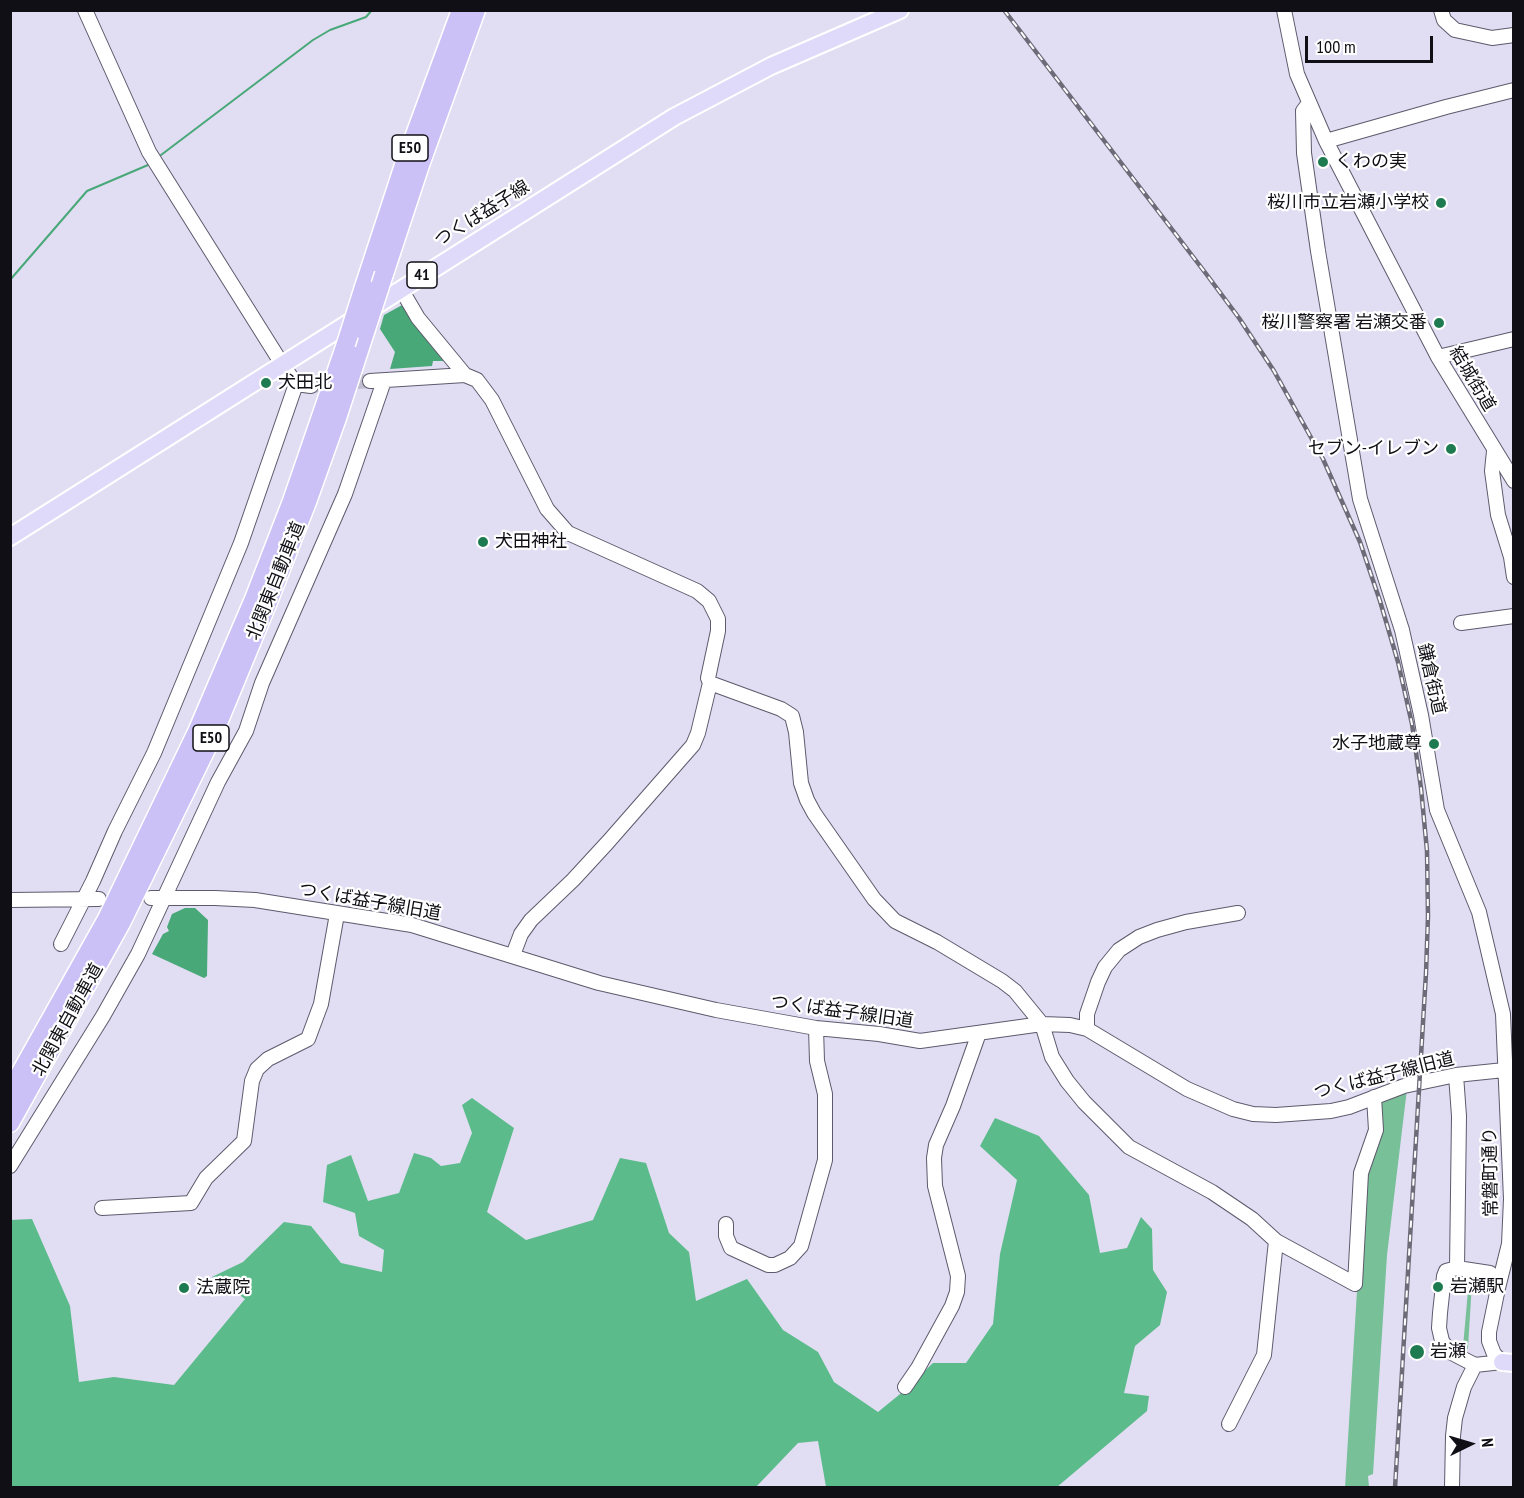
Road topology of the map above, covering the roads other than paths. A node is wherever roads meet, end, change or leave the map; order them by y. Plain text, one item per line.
1 (85, 10) edge
2 (461, 10) edge
3 (476, 10) edge
4 (900, 10) edge
5 (1284, 10) edge
6 (1442, 10) edge
7 (1514, 35) edge
8 (1514, 90) edge
9 (1308, 103) junction
10 (1326, 141) junction
11 (401, 289) junction
12 (1514, 339) edge
13 (1438, 357) junction
14 (282, 364) junction
15 (465, 375) junction
16 (296, 384) junction
17 (311, 386) tunnel mouth
18 (1494, 451) junction
19 (1514, 481) edge
20 (10, 537) edge
21 (1514, 578) edge
22 (1514, 616) edge
23 (1461, 623) dead end
24 (710, 683) junction
25 (157, 898) junction
26 (99, 899) dead end
27 (10, 900) edge
28 (83, 900) junction
29 (1238, 913) dead end
30 (337, 915) junction
31 (61, 944) dead end
32 (513, 955) junction
33 (1042, 1024) junction
34 (816, 1028) junction
35 (1087, 1029) junction
36 (979, 1033) junction
37 (1509, 1069) edge
38 (1456, 1075) junction
39 (10, 1092) edge
40 (1374, 1097) junction
41 (1508, 1112) joint
42 (10, 1123) edge
43 (10, 1166) edge
44 (102, 1208) dead end
45 (726, 1224) dead end
46 (1276, 1241) junction
47 (1457, 1268) junction
48 (1496, 1271) junction
49 (1508, 1362) edge
50 (1475, 1365) junction
51 (904, 1387) dead end
52 (1229, 1424) dead end
53 (1452, 1488) edge

1 - 14 street
2 - 39 highway, 北関東自動車道 / E50, bridge
3 - 42 highway, 北関東自動車道 / E50, bridge
4 - 11 main road, つくば益子線 / 41
5 - 9 street, 結城街道
6 - 7 street
8 - 10 street
9 - 10 street, 結城街道
9 - 37 street, 鎌倉街道
10 - 13 street, 結城街道
11 - 14 main road, つくば益子線 / 41
11 - 15 street
12 - 13 street
13 - 18 street, 結城街道
14 - 16 street
14 - 20 main road, つくば益子線 / 41
15 - 24 street
15 - 25 street
16 - 17 street
16 - 28 street
18 - 19 street, 結城街道
18 - 21 street
22 - 23 street
24 - 32 street
24 - 33 street
25 - 30 street, つくば益子線旧道
25 - 43 street
26 - 28 street
27 - 28 street
28 - 31 street
29 - 35 street
30 - 32 street, つくば益子線旧道
30 - 44 street
32 - 34 street, つくば益子線旧道
33 - 35 street, つくば益子線旧道
33 - 36 street, つくば益子線旧道
33 - 46 street
34 - 36 street, つくば益子線旧道
34 - 45 street
35 - 40 street, つくば益子線旧道
36 - 51 street
37 - 38 street, つくば益子線旧道
37 - 41 street, 鎌倉街道
38 - 40 street, つくば益子線旧道
38 - 47 street
40 - 46 street
41 - 48 street, 常磐町通り
46 - 52 street
47 - 48 street
47 - 50 street
48 - 49 street, 常磐町通り
49 - 50 street
50 - 53 street

